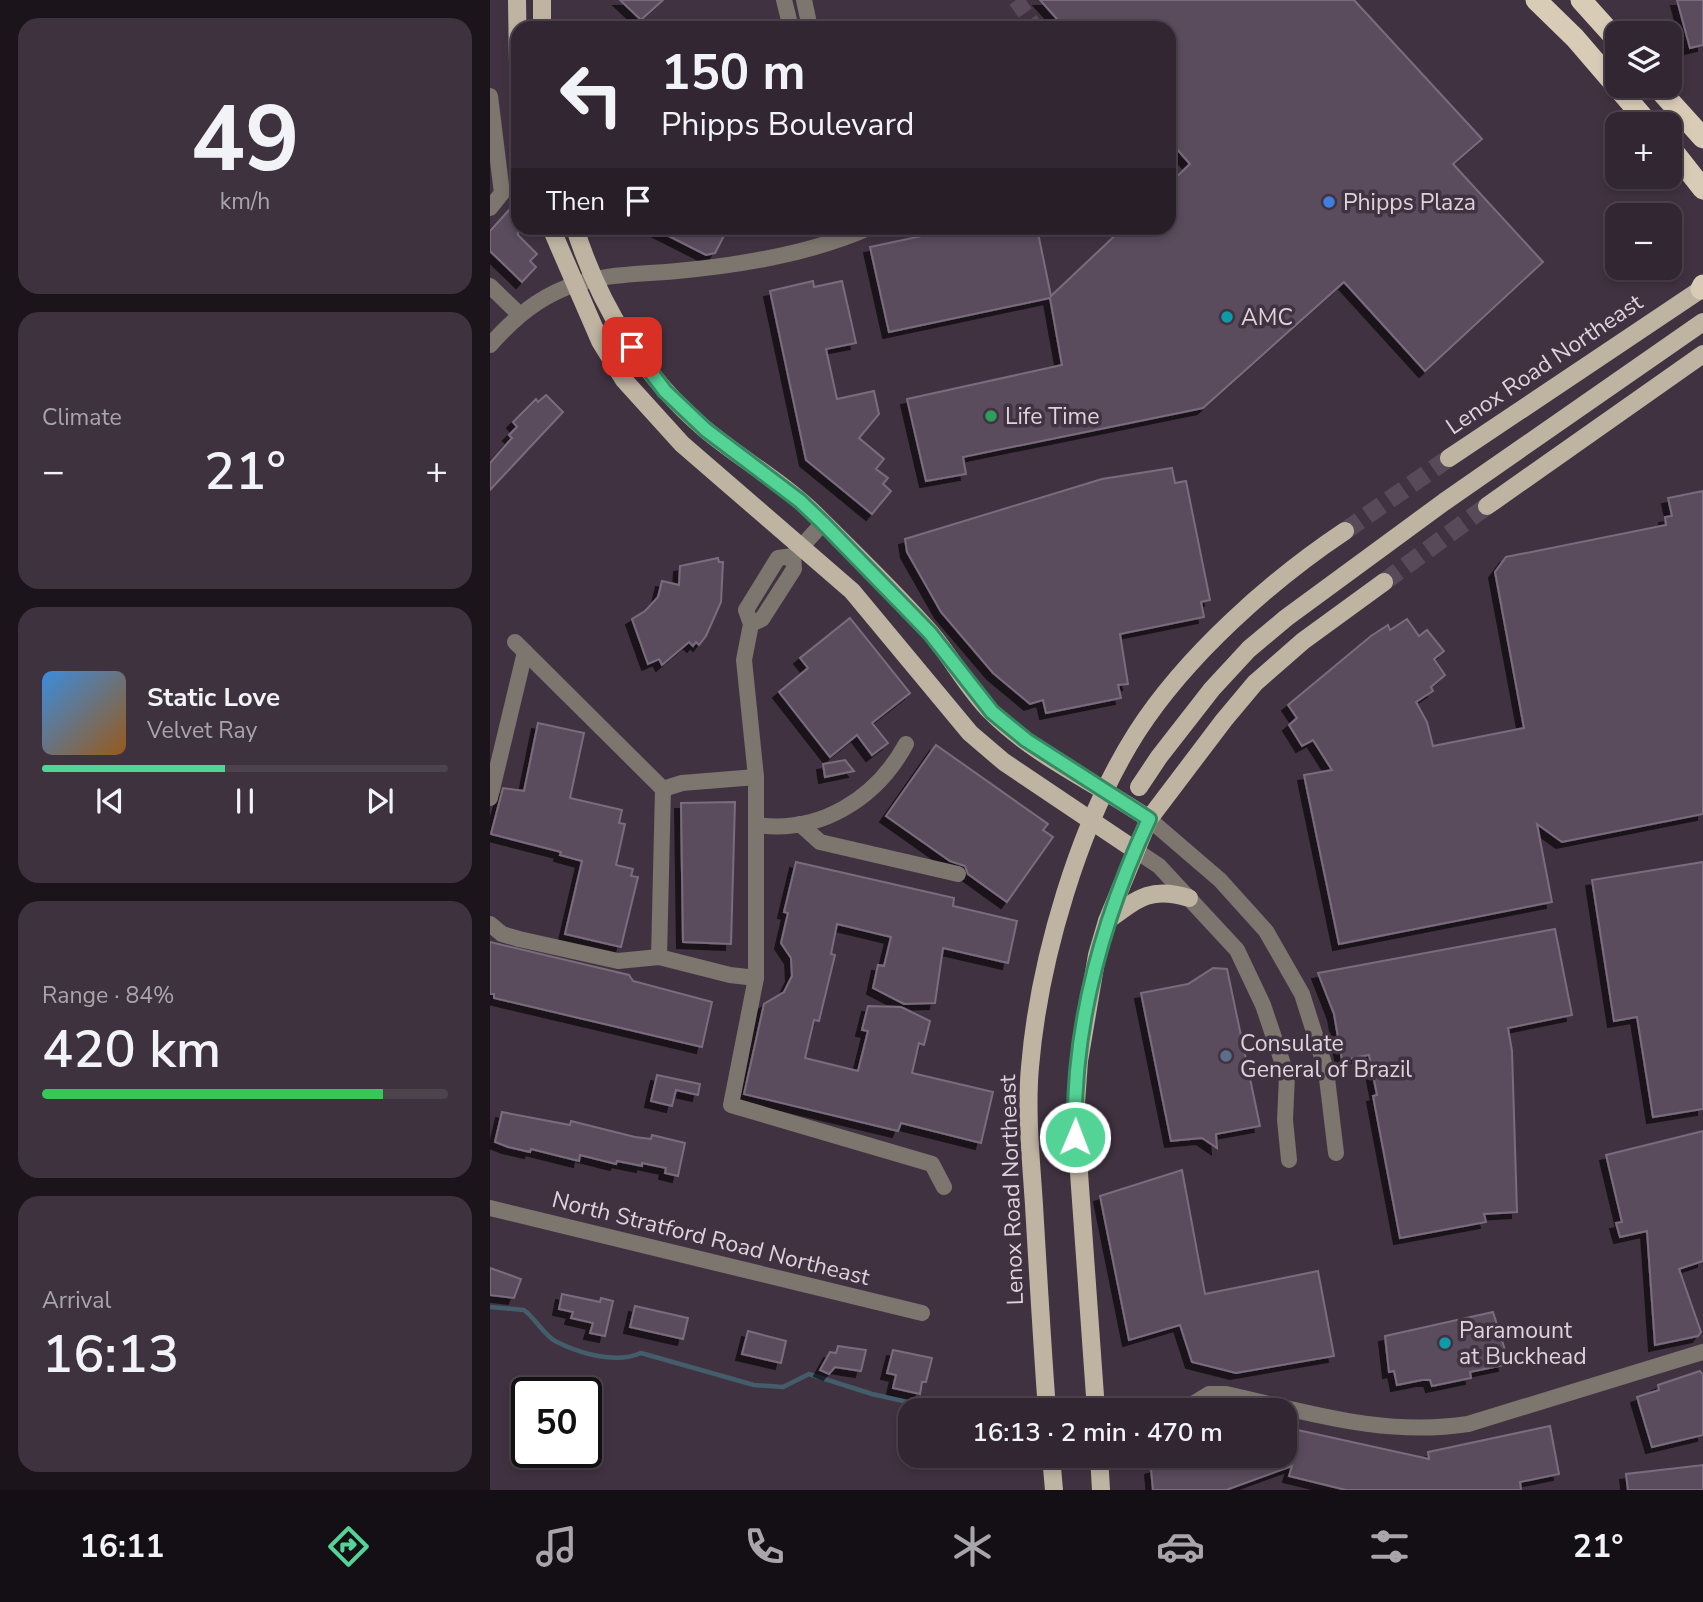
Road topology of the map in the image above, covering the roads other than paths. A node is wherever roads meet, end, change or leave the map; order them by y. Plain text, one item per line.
1 (517, 0) edge
2 (542, 0) edge
3 (784, 0) edge
4 (804, 0) edge
5 (1536, 0) edge
6 (1581, 0) edge
7 (1604, 0) edge
8 (517, 21) edge
9 (542, 21) edge
10 (789, 21) edge
11 (808, 21) edge
12 (1609, 21) edge
13 (1605, 26) edge
14 (490, 96) edge
15 (1667, 98) edge
16 (1639, 112) edge
17 (1703, 138) edge
18 (1682, 162) edge
19 (1703, 189) edge
20 (490, 208) edge
21 (554, 235) edge
22 (577, 235) edge
23 (852, 235) edge
24 (593, 280) junction
25 (574, 285) junction
26 (490, 286) edge
27 (1702, 287) edge
28 (519, 314) junction
29 (1702, 322) edge
30 (490, 345) edge
31 (1703, 354) edge
32 (1449, 458) tunnel mouth
33 (1488, 506) tunnel mouth
34 (823, 523) junction
35 (1345, 531) tunnel mouth
36 (797, 552) junction
37 (1384, 582) tunnel mouth
38 (906, 744) dead end
39 (756, 777) junction
40 (1139, 787) junction
41 (663, 789) junction
42 (1106, 789) junction
43 (490, 798) edge
44 (1149, 819) junction
45 (1092, 821) junction
46 (800, 824) junction
47 (756, 825) junction
48 (1135, 850) junction
49 (958, 874) dead end
50 (1189, 898) junction
51 (1107, 920) junction
52 (490, 924) edge
53 (659, 957) junction
54 (756, 978) junction
55 (1336, 1153) dead end
56 (1289, 1160) dead end
57 (944, 1187) dead end
58 (490, 1208) edge
59 (922, 1313) dead end
60 (1703, 1352) edge
61 (1046, 1398) edge
62 (1095, 1398) edge
63 (1202, 1398) edge
64 (1244, 1398) edge
65 (1297, 1410) edge
66 (1052, 1468) edge
67 (1100, 1468) edge
68 (1054, 1490) edge
69 (1101, 1490) edge

1 - 8 main road
2 - 9 main road
3 - 10 street
4 - 11 street
5 - 16 highway
6 - 13 highway
7 - 12 highway
14 - 20 street
15 - 17 highway
18 - 19 highway
21 - 25 main road
22 - 24 main road
23 - 24 street
24 - 25 street
24 - 34 main road
25 - 28 street
25 - 36 main road
26 - 28 street
27 - 32 main road, Lenox Road Northeast
28 - 30 street
29 - 40 main road
31 - 33 main road
34 - 36 street
34 - 42 main road
35 - 42 main road, Lenox Road Northeast
36 - 39 street
36 - 45 main road
37 - 44 main road
38 - 46 street
39 - 41 street
39 - 47 street
40 - 42 main road
40 - 44 main road
41 - 43 street
41 - 53 street
42 - 44 main road
42 - 45 main road, Lenox Road Northeast
44 - 48 main road
44 - 55 street
45 - 48 main road
45 - 61 main road, Lenox Road Northeast
46 - 47 street
46 - 49 street
47 - 54 street
48 - 50 street
48 - 51 main road
50 - 51 main road
50 - 56 street
51 - 62 main road
52 - 53 street
53 - 54 street
54 - 57 street
58 - 59 street, North Stratford Road Northeast
60 - 65 street
63 - 64 street
66 - 68 main road
67 - 69 main road

